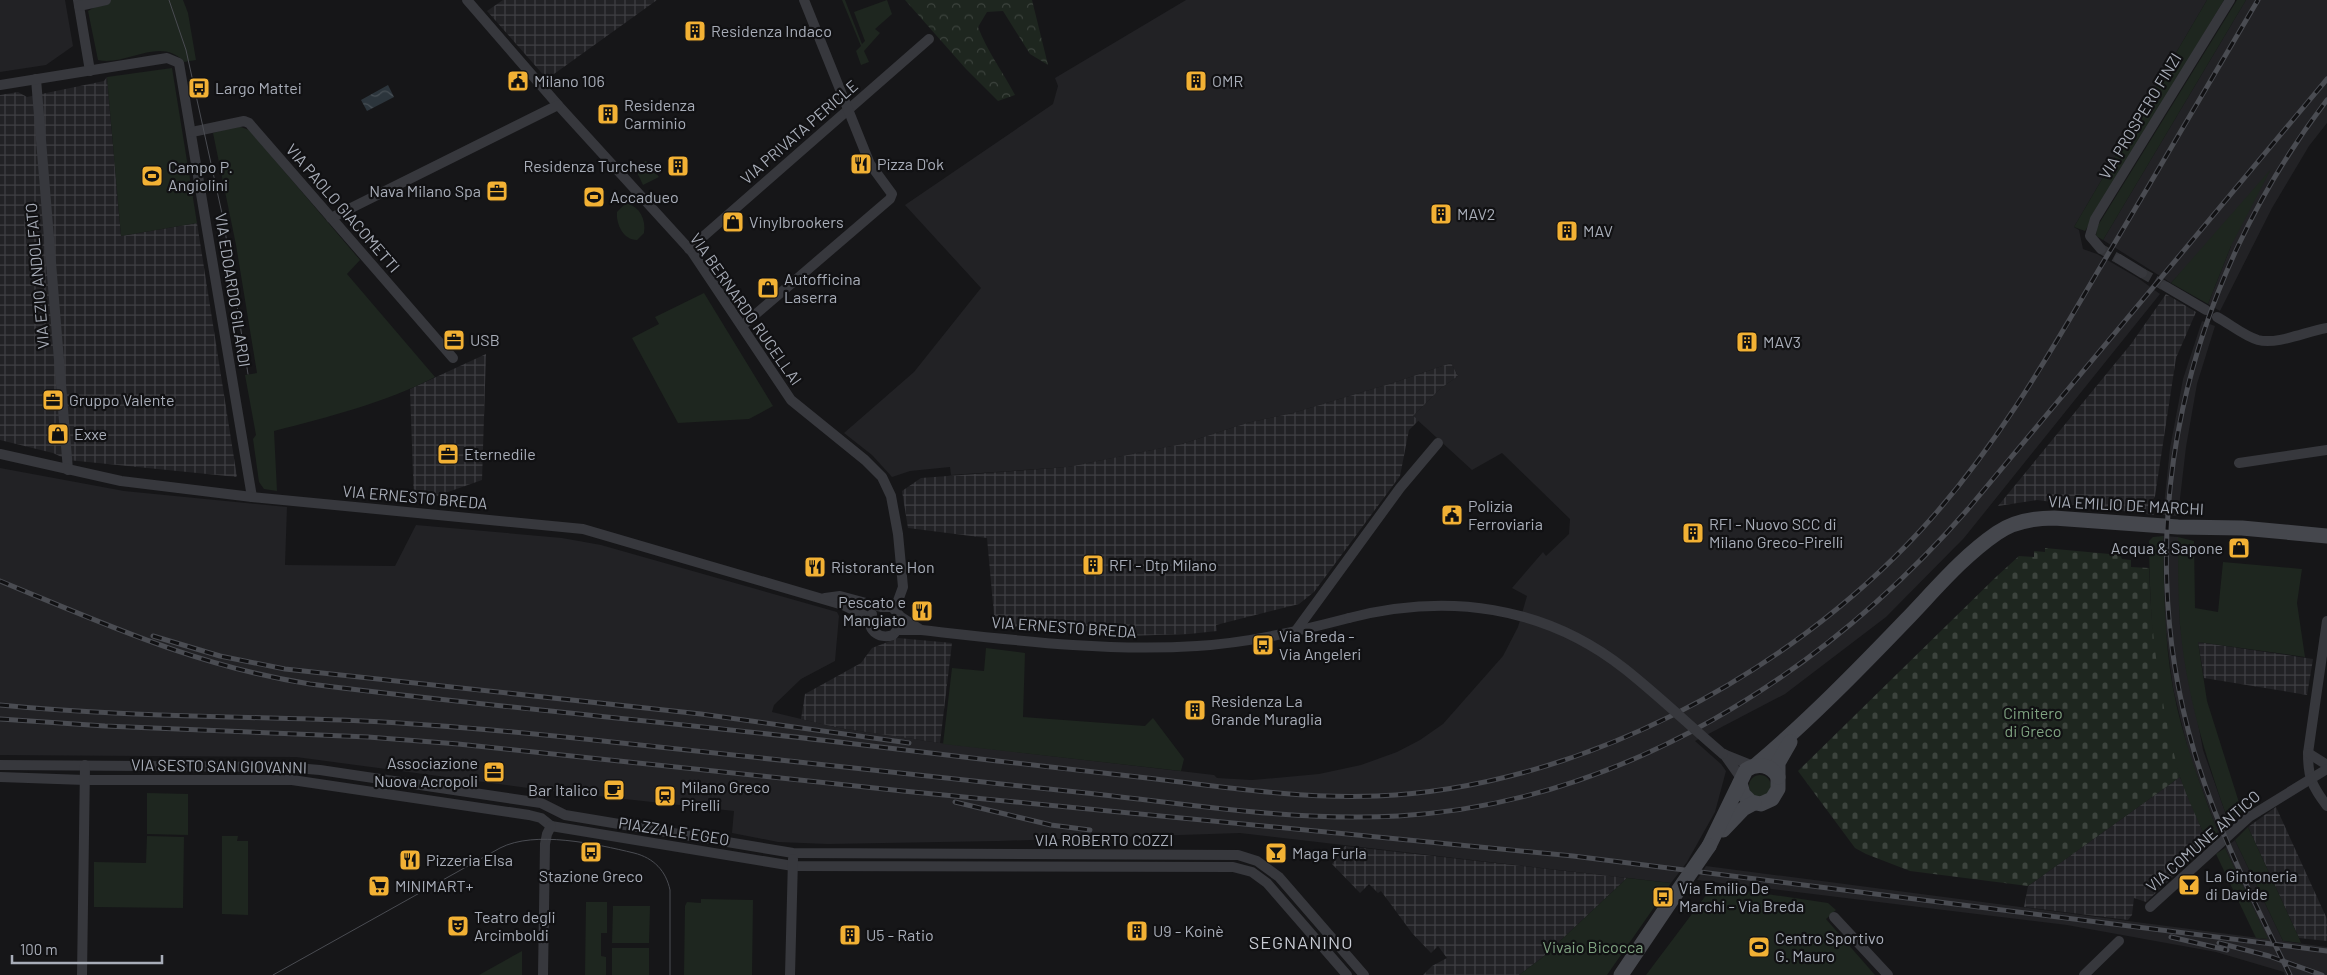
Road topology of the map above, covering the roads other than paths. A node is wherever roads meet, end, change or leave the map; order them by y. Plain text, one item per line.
1 (106, 0) edge
2 (467, 0) edge
3 (804, 0) edge
4 (2230, 0) edge
5 (79, 3) edge
6 (929, 39) dead end
7 (90, 70) junction
8 (36, 79) junction
9 (0, 85) edge
10 (558, 105) junction
11 (848, 108) junction
12 (192, 132) junction
13 (331, 218) junction
14 (689, 249) junction
15 (2101, 249) tunnel mouth
16 (2119, 259) tunnel mouth
17 (2142, 273) tunnel mouth
18 (2165, 286) tunnel mouth
19 (2206, 310) dead end
20 (2217, 317) dead end
21 (742, 325) junction
22 (2327, 328) edge
23 (453, 358) dead end
24 (1438, 443) dead end
25 (2327, 450) edge
26 (0, 454) edge
27 (2239, 463) dead end
28 (68, 470) junction
29 (252, 496) junction
30 (2327, 536) edge
31 (821, 599) junction
32 (881, 607) junction
33 (898, 613) junction
34 (870, 618) junction
35 (2327, 621) edge
36 (899, 630) junction
37 (921, 630) junction
38 (1295, 632) junction
39 (1796, 731) junction
40 (2308, 753) junction
41 (85, 765) junction
42 (2, 766) edge
43 (1755, 766) junction
44 (2327, 767) edge
45 (1738, 772) junction
46 (0, 777) edge
47 (1778, 777) junction
48 (2309, 778) junction
49 (85, 780) junction
50 (541, 803) joint
51 (1754, 803) junction
52 (2327, 806) edge
53 (551, 826) junction
54 (1711, 843) junction
55 (793, 853) junction
56 (793, 866) junction
57 (2150, 907) dead end
58 (1834, 918) dead end
59 (2119, 942) dead end
60 (82, 975) edge
61 (543, 975) edge
62 (790, 975) edge
63 (1347, 975) edge
64 (1364, 975) edge
65 (1621, 975) edge
66 (1888, 975) edge
67 (2084, 975) edge

1 - 5 street
2 - 10 street, VIA BERNARDO RUCELLAI
3 - 11 street
4 - 15 street, VIA PROSPERO FINZI
5 - 7 street
6 - 11 street, VIA PRIVATA PERICLE
7 - 8 street
7 - 12 street, VIA EDOARDO GILARDI
8 - 9 street
8 - 28 street, VIA EZIO ANDOLFATO
10 - 13 street
10 - 14 street, VIA BERNARDO RUCELLAI
11 - 14 street, VIA PRIVATA PERICLE
11 - 21 street
12 - 13 street, VIA PAOLO GIACOMETTI
12 - 29 street, VIA EDOARDO GILARDI
13 - 23 street, VIA PAOLO GIACOMETTI
14 - 21 street, VIA BERNARDO RUCELLAI
16 - 17 street
18 - 19 street
20 - 22 street
21 - 33 street, VIA BERNARDO RUCELLAI
24 - 38 street
25 - 27 street
26 - 28 street, VIA ERNESTO BREDA
28 - 29 street, VIA ERNESTO BREDA
29 - 31 street, VIA ERNESTO BREDA
30 - 39 street, VIA EMILIO DE MARCHI
31 - 32 street, VIA ERNESTO BREDA
31 - 34 street, VIA ERNESTO BREDA
32 - 33 street, VIA ERNESTO BREDA
32 - 34 street
33 - 36 street
33 - 37 street, VIA ERNESTO BREDA
34 - 36 street, VIA ERNESTO BREDA
35 - 40 street
36 - 37 street, VIA ERNESTO BREDA
37 - 38 street, VIA ERNESTO BREDA
38 - 45 street, VIA ERNESTO BREDA, bridge
39 - 43 street, VIA EMILIO DE MARCHI
39 - 47 street, VIA EMILIO DE MARCHI
40 - 44 street
40 - 48 street
41 - 42 street, VIA SESTO SAN GIOVANNI
41 - 49 street
41 - 50 street, VIA SESTO SAN GIOVANNI
43 - 45 street, VIA EMILIO DE MARCHI
43 - 47 street
44 - 48 street, VIA COMUNE ANTICO
45 - 51 street
45 - 54 street, VIA EMILIO DE MARCHI
46 - 49 street, VIA SESTO SAN GIOVANNI
47 - 51 street, VIA EMILIO DE MARCHI
48 - 52 street
48 - 57 street, VIA COMUNE ANTICO
49 - 53 street, VIA SESTO SAN GIOVANNI
49 - 60 street
50 - 55 street, PIAZZALE EGEO
51 - 54 street, VIA EMILIO DE MARCHI
53 - 56 street, PIAZZALE EGEO
53 - 61 street
54 - 65 street, VIA EMILIO DE MARCHI, bridge
55 - 56 street
55 - 64 street, VIA ROBERTO COZZI
56 - 62 street
56 - 63 street, VIA ROBERTO COZZI
58 - 66 street
59 - 67 street

